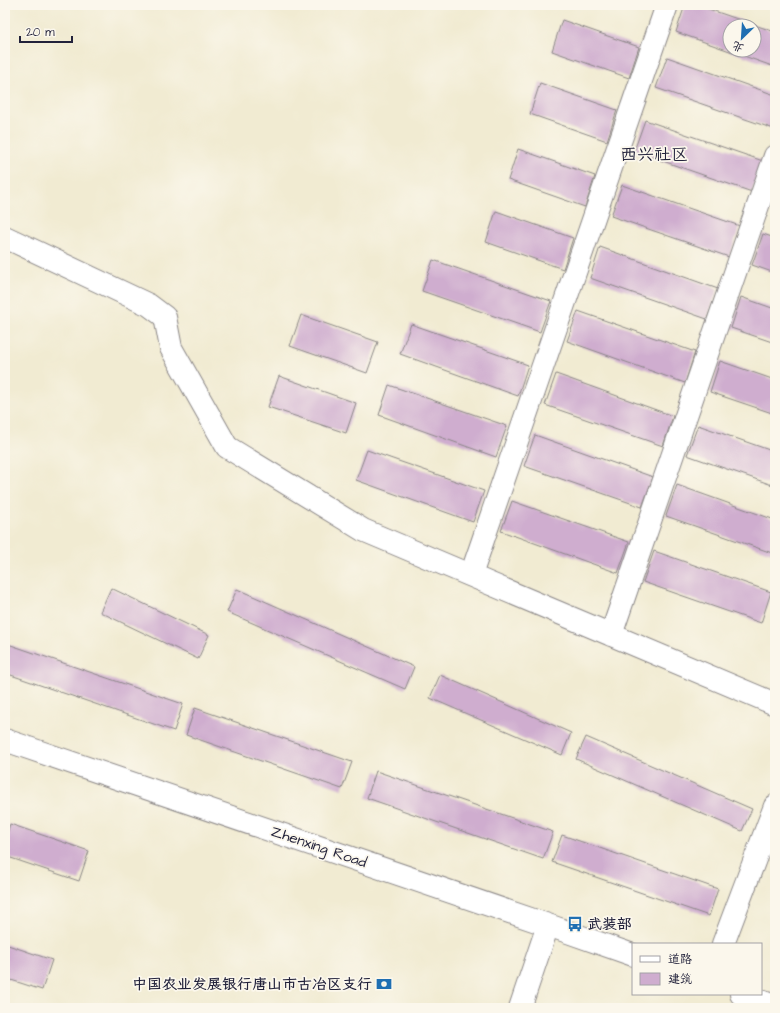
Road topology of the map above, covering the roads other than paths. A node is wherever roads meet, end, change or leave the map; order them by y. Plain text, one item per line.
1 (667, 5) edge
2 (775, 156) edge
3 (5, 237) edge
4 (471, 575) junction
5 (611, 635) junction
6 (775, 704) edge
7 (5, 740) edge
8 (775, 806) edge
9 (548, 925) junction
10 (723, 943) edge
11 (632, 955) edge
12 (744, 995) edge
13 (775, 1006) edge
14 (520, 1008) edge

1 - 4 street
2 - 5 street
3 - 4 street
4 - 5 street
5 - 6 street
7 - 9 street, Zhenxing Road
8 - 10 street
9 - 11 street, Zhenxing Road
9 - 14 street
12 - 13 street

